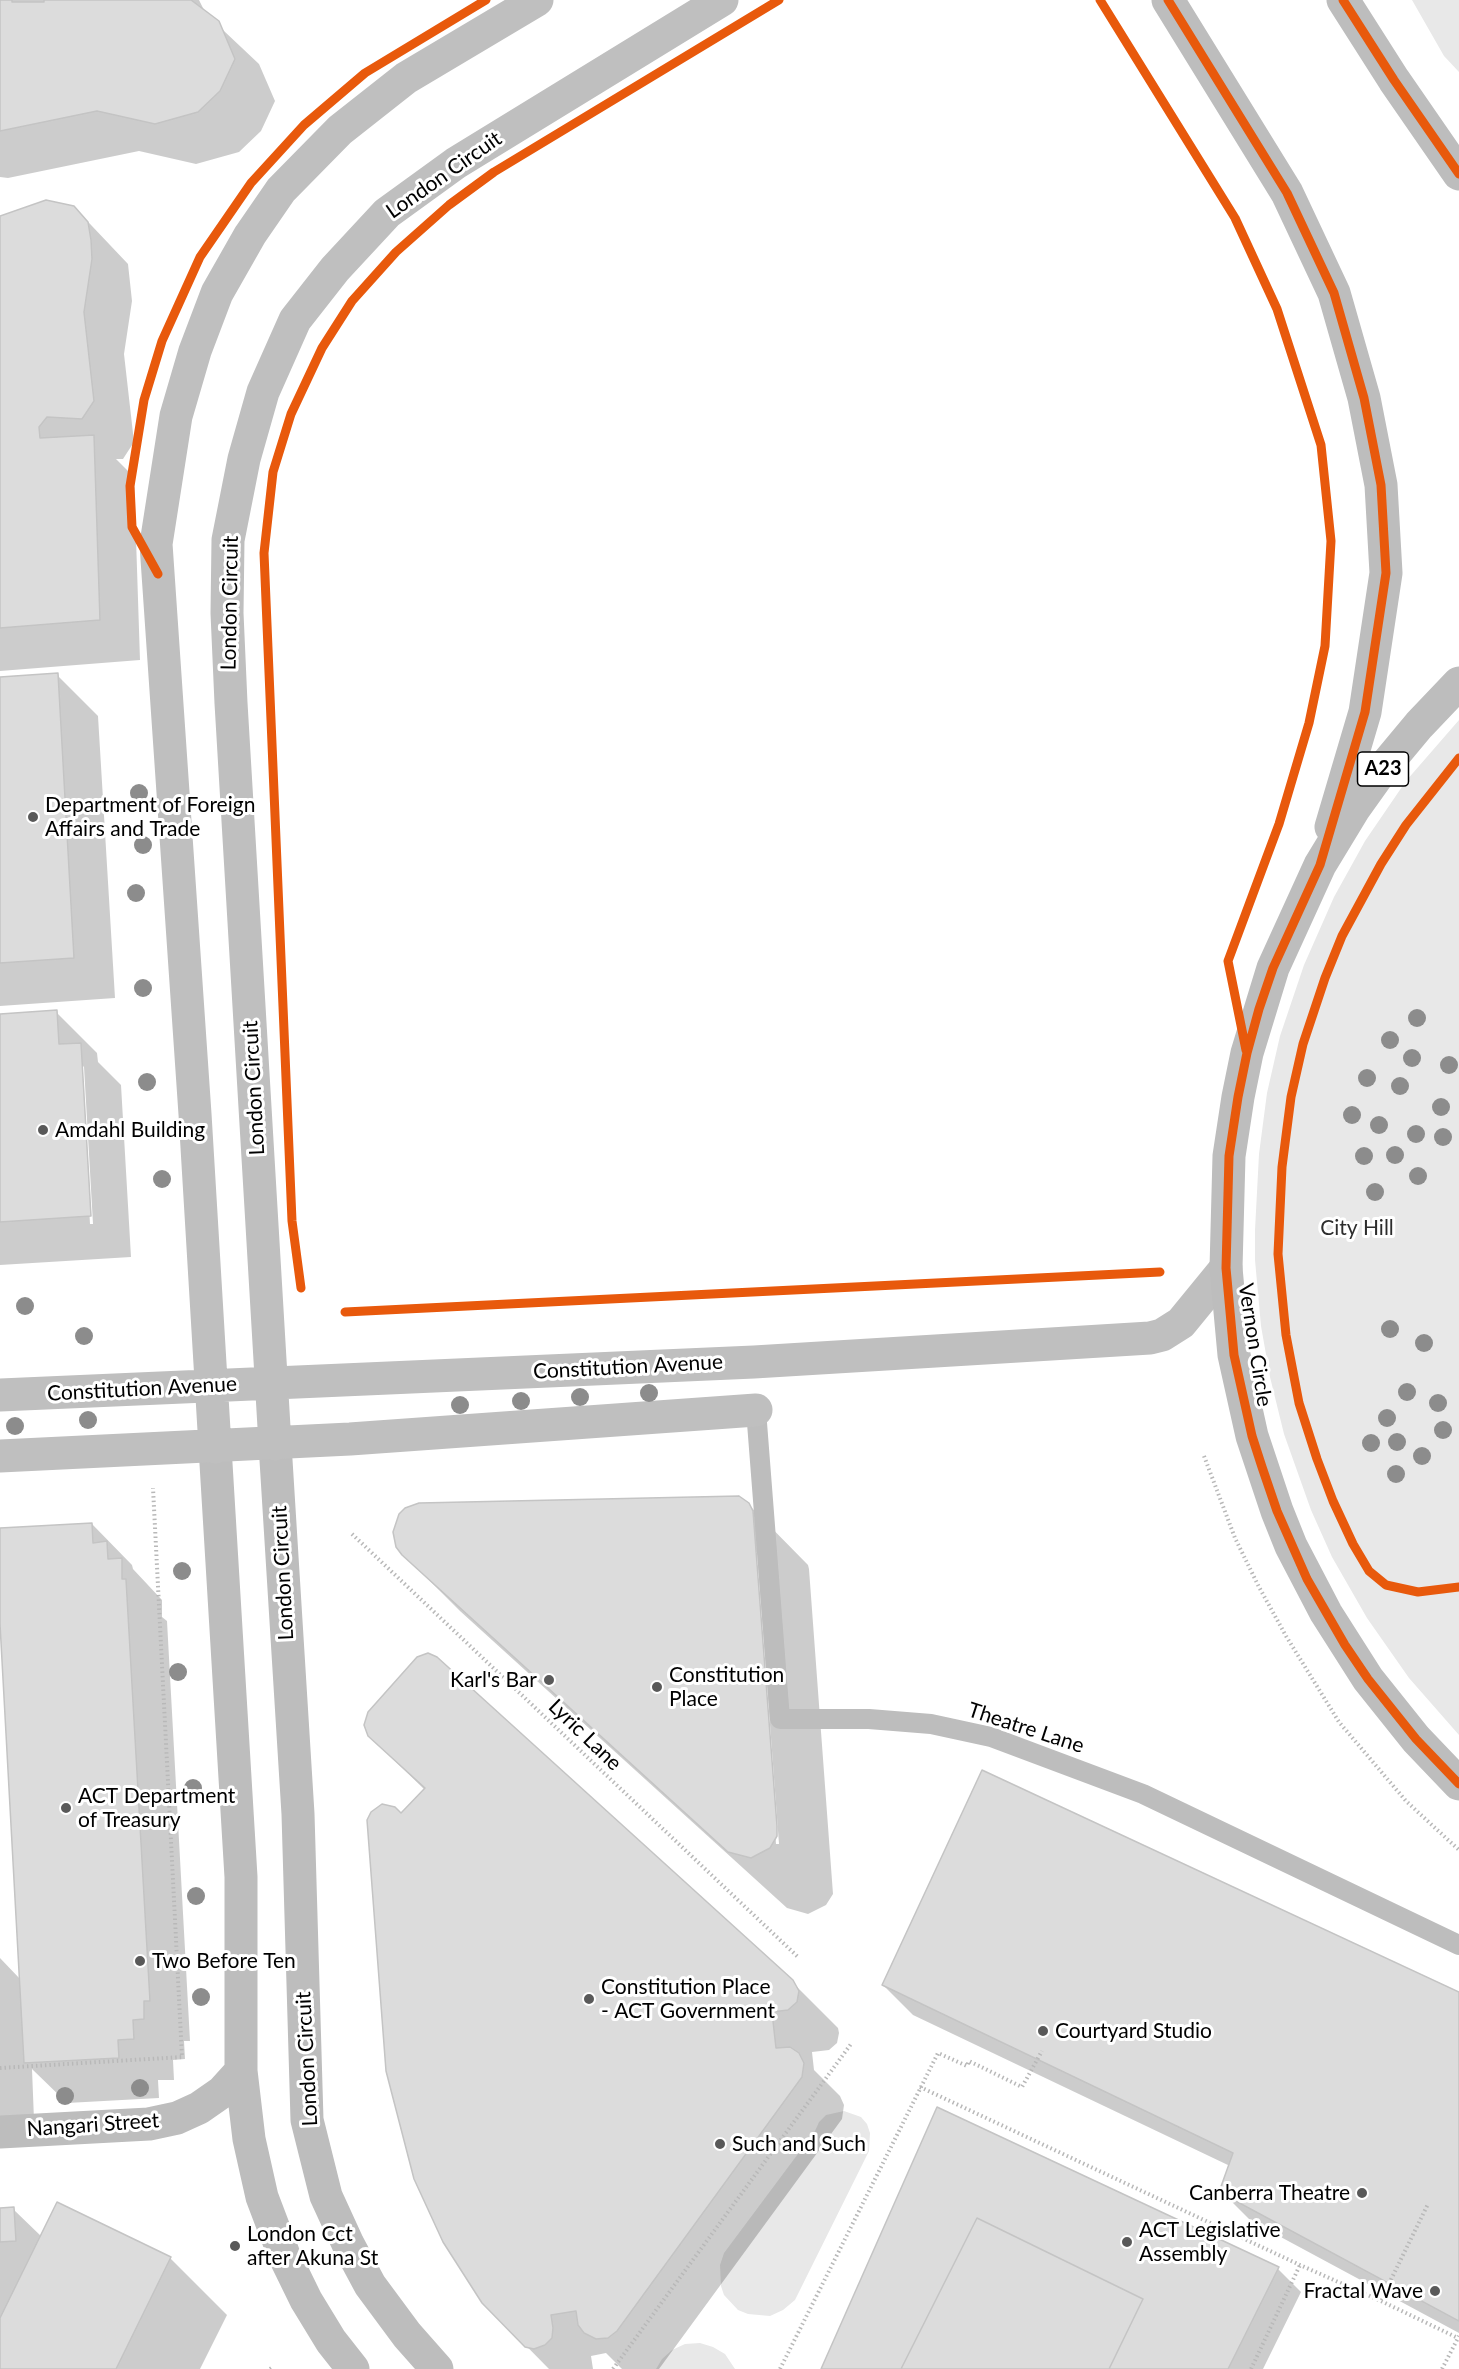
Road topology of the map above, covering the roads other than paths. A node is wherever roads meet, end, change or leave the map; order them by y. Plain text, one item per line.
1 (537, 0) edge
2 (722, 0) edge
3 (1168, 0) edge
4 (1343, 0) edge
5 (1459, 174) edge
6 (1459, 683) edge
7 (1320, 865) junction
8 (1226, 1269) junction
9 (272, 1383) junction
10 (212, 1386) junction
11 (0, 1395) edge
12 (756, 1410) joint
13 (275, 1444) junction
14 (215, 1447) junction
15 (0, 1456) edge
16 (1459, 1784) edge
17 (1459, 1945) edge
18 (241, 2070) junction
19 (0, 2132) edge
20 (353, 2369) edge
21 (437, 2369) edge

1 - 10 main road
2 - 9 main road, London Circuit
3 - 7 main road, A23
4 - 5 main road
6 - 7 main road, Vernon Circle / A23
7 - 8 main road, Vernon Circle / A23
8 - 9 main road, Constitution Avenue
8 - 16 main road, Vernon Circle / A23
9 - 10 main road, Constitution Avenue
9 - 13 main road, London Circuit
10 - 11 main road, Constitution Avenue
10 - 14 main road
12 - 13 main road
12 - 17 lane, Theatre Lane
13 - 14 main road
13 - 21 main road, London Circuit
14 - 15 main road
14 - 18 main road
18 - 19 main road, Nangari Street
18 - 20 main road

